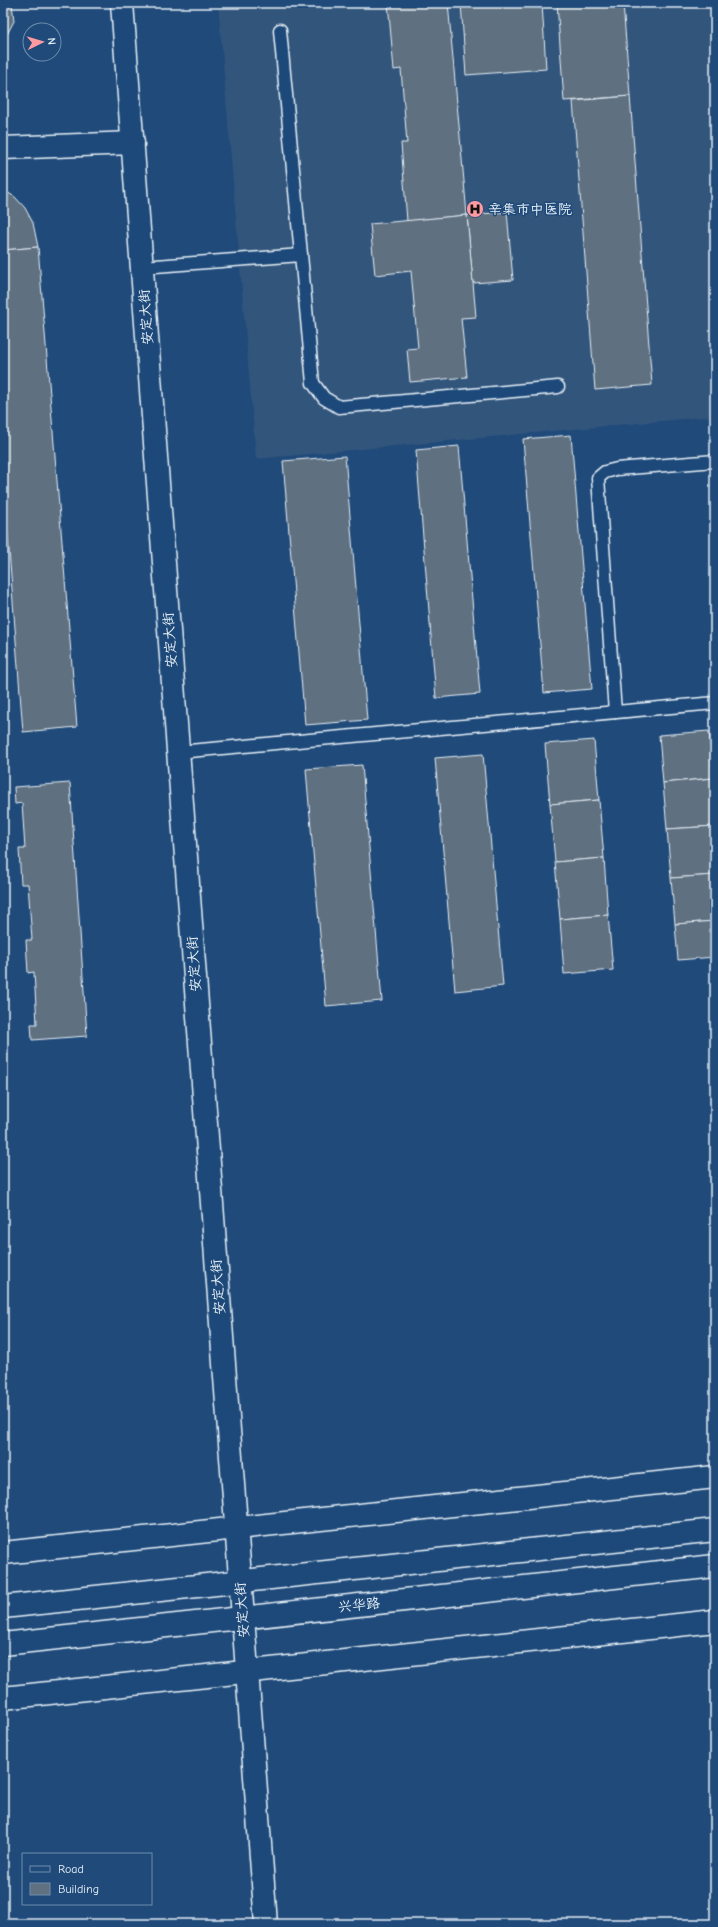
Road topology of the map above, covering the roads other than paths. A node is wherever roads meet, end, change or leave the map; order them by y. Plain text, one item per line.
1 (122, 3) edge
2 (280, 30) dead end
3 (133, 144) junction
4 (3, 148) edge
5 (301, 255) junction
6 (142, 267) junction
7 (558, 387) dead end
8 (715, 461) edge
9 (715, 703) edge
10 (615, 712) junction
11 (178, 752) junction
12 (715, 1477) edge
13 (236, 1528) junction
14 (715, 1530) edge
15 (3, 1553) edge
16 (715, 1566) edge
17 (240, 1581) junction
18 (3, 1607) edge
19 (243, 1618) junction
20 (715, 1621) edge
21 (3, 1644) edge
22 (247, 1672) junction
23 (3, 1698) edge
24 (266, 1924) edge

1 - 3 street, 安定大街
2 - 5 lane
3 - 4 street
3 - 6 street, 安定大街
5 - 6 lane
5 - 7 lane
6 - 11 street, 安定大街
8 - 10 lane
9 - 10 lane
10 - 11 lane
11 - 13 street, 安定大街
12 - 13 street
13 - 15 street
13 - 17 street, 安定大街
14 - 17 street
16 - 19 street, 兴华路
17 - 18 street
17 - 19 street, 安定大街
19 - 21 street, 兴华路
19 - 22 street, 安定大街
20 - 22 street
22 - 23 street
22 - 24 street, 安定大街

